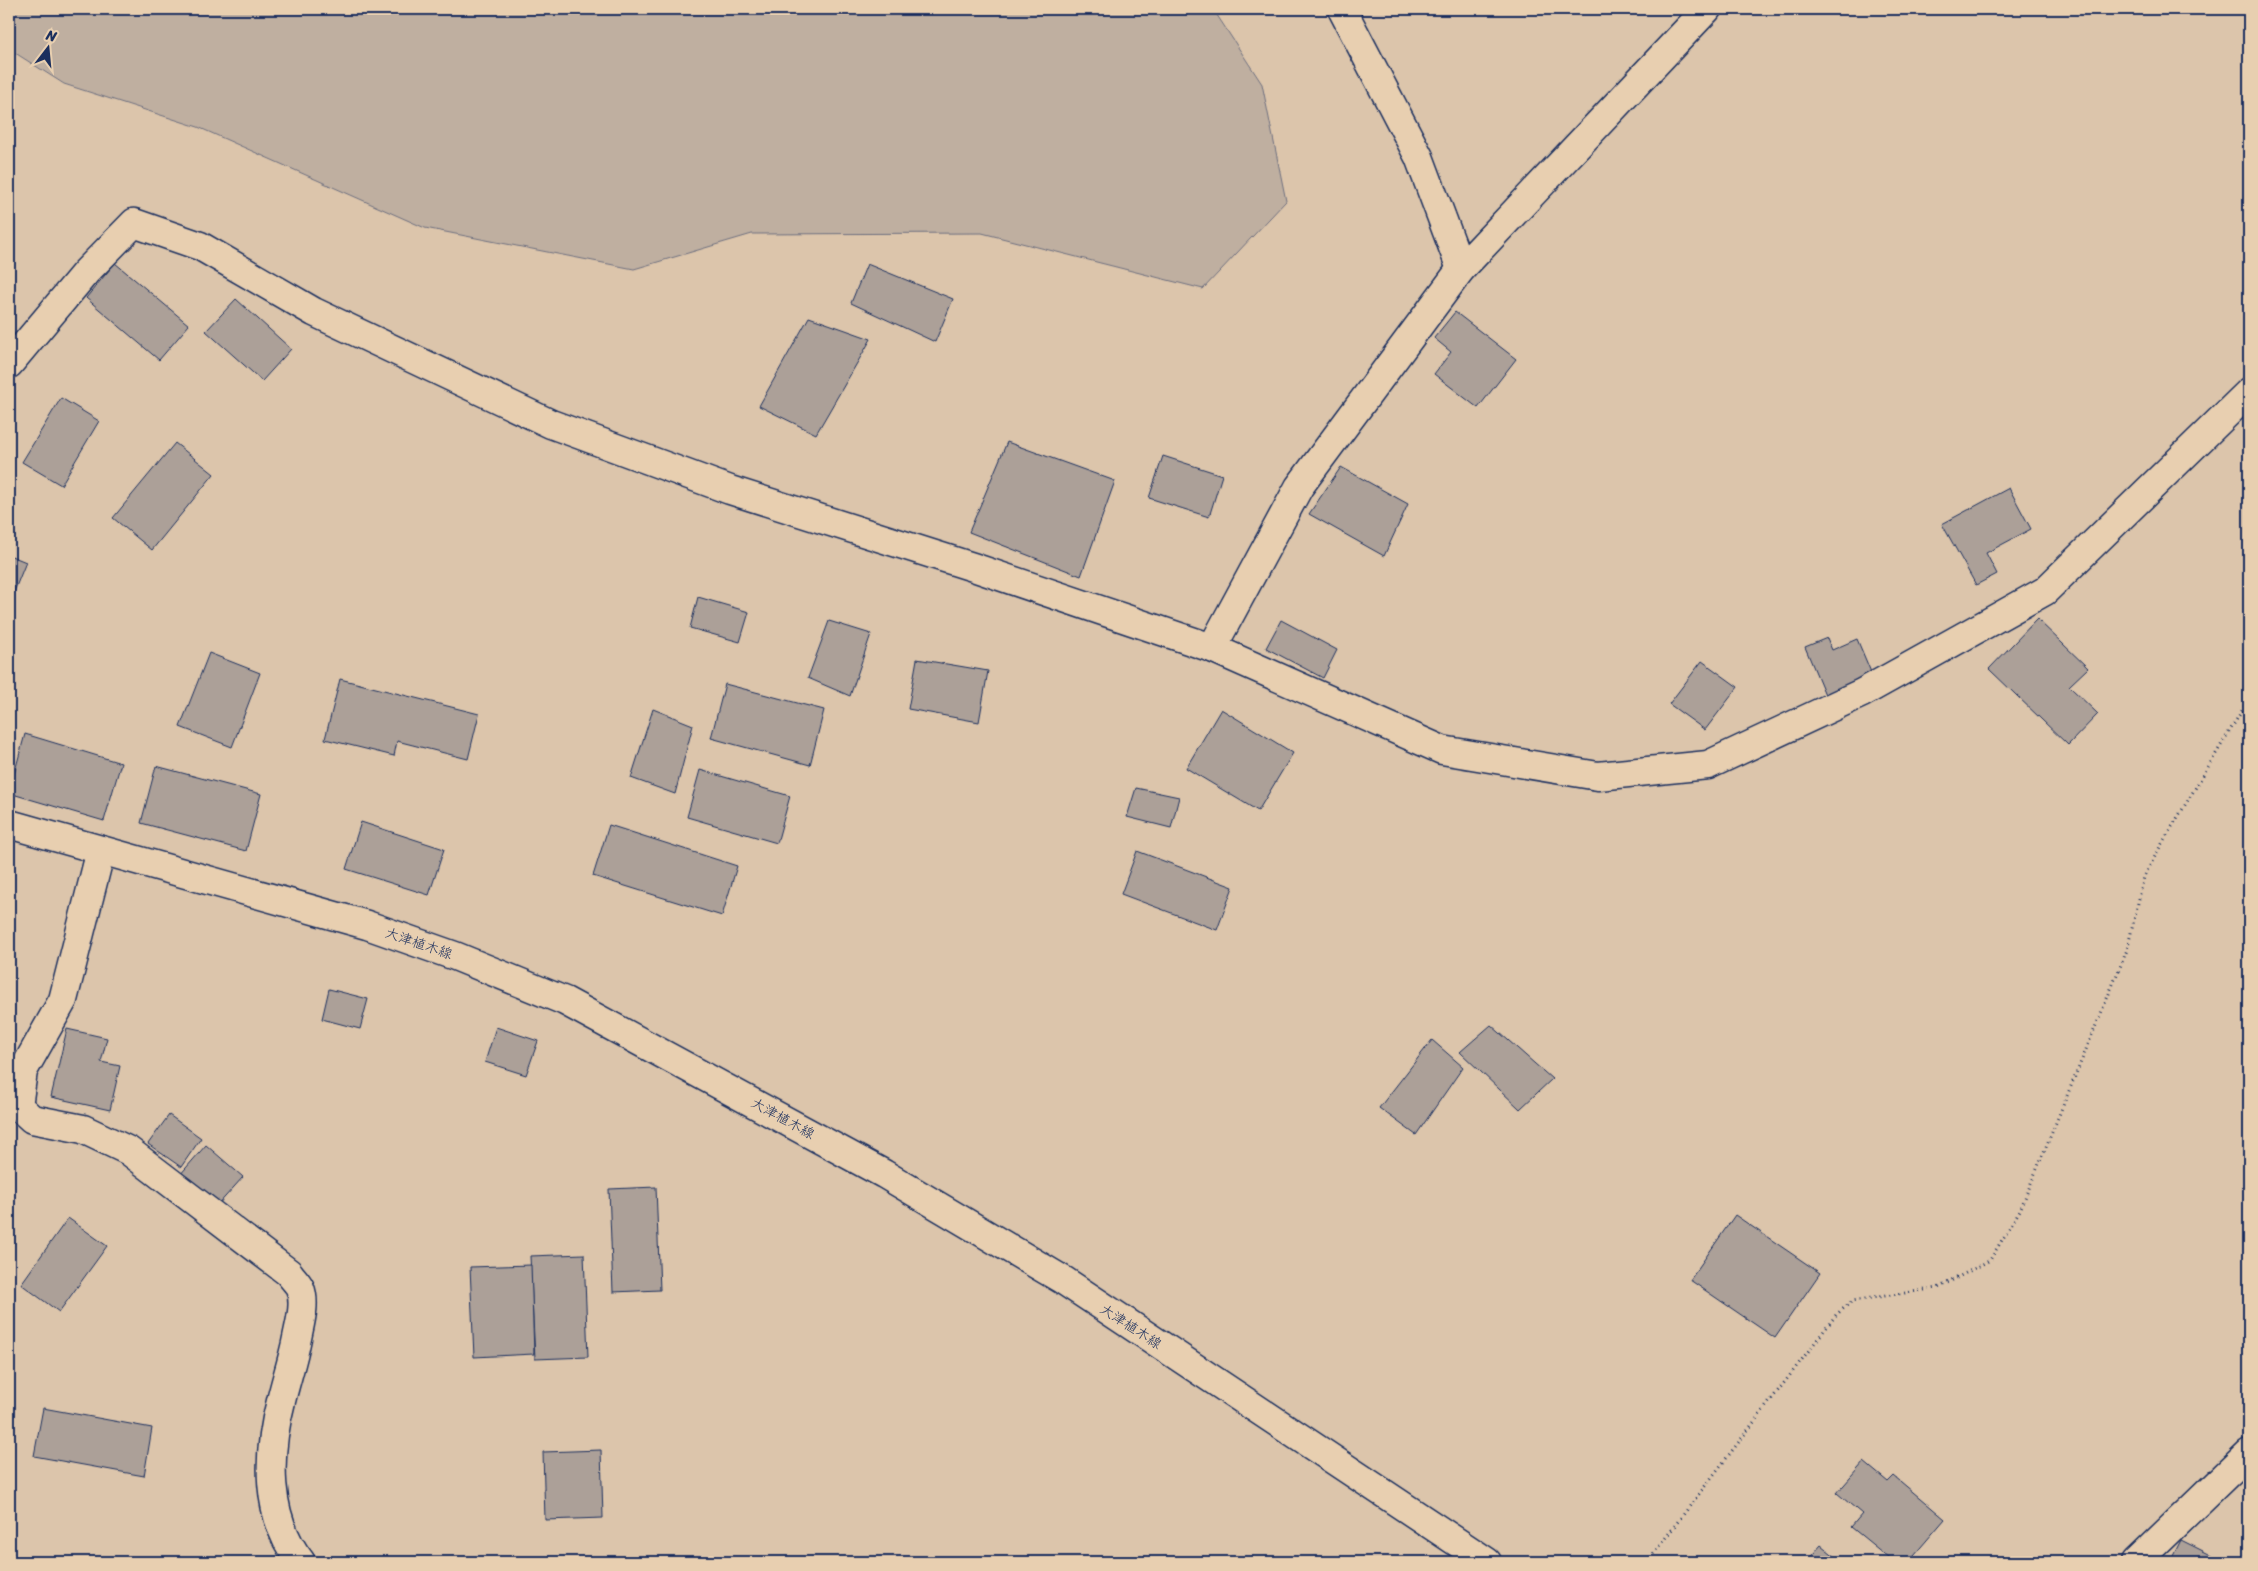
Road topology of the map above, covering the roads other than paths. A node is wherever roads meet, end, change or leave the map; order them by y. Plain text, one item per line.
1 (1342, 9) edge
2 (1707, 9) edge
3 (1461, 269) junction
4 (9, 364) edge
5 (2249, 392) edge
6 (1212, 648) junction
7 (9, 824) edge
8 (101, 850) junction
9 (2249, 1453) edge
10 (301, 1562) edge
11 (1487, 1562) edge
12 (2136, 1562) edge

1 - 3 street
2 - 3 street
3 - 6 street
4 - 6 street
5 - 6 street
7 - 8 street, 大津植木線
8 - 10 street
8 - 11 street, 大津植木線
9 - 12 street

